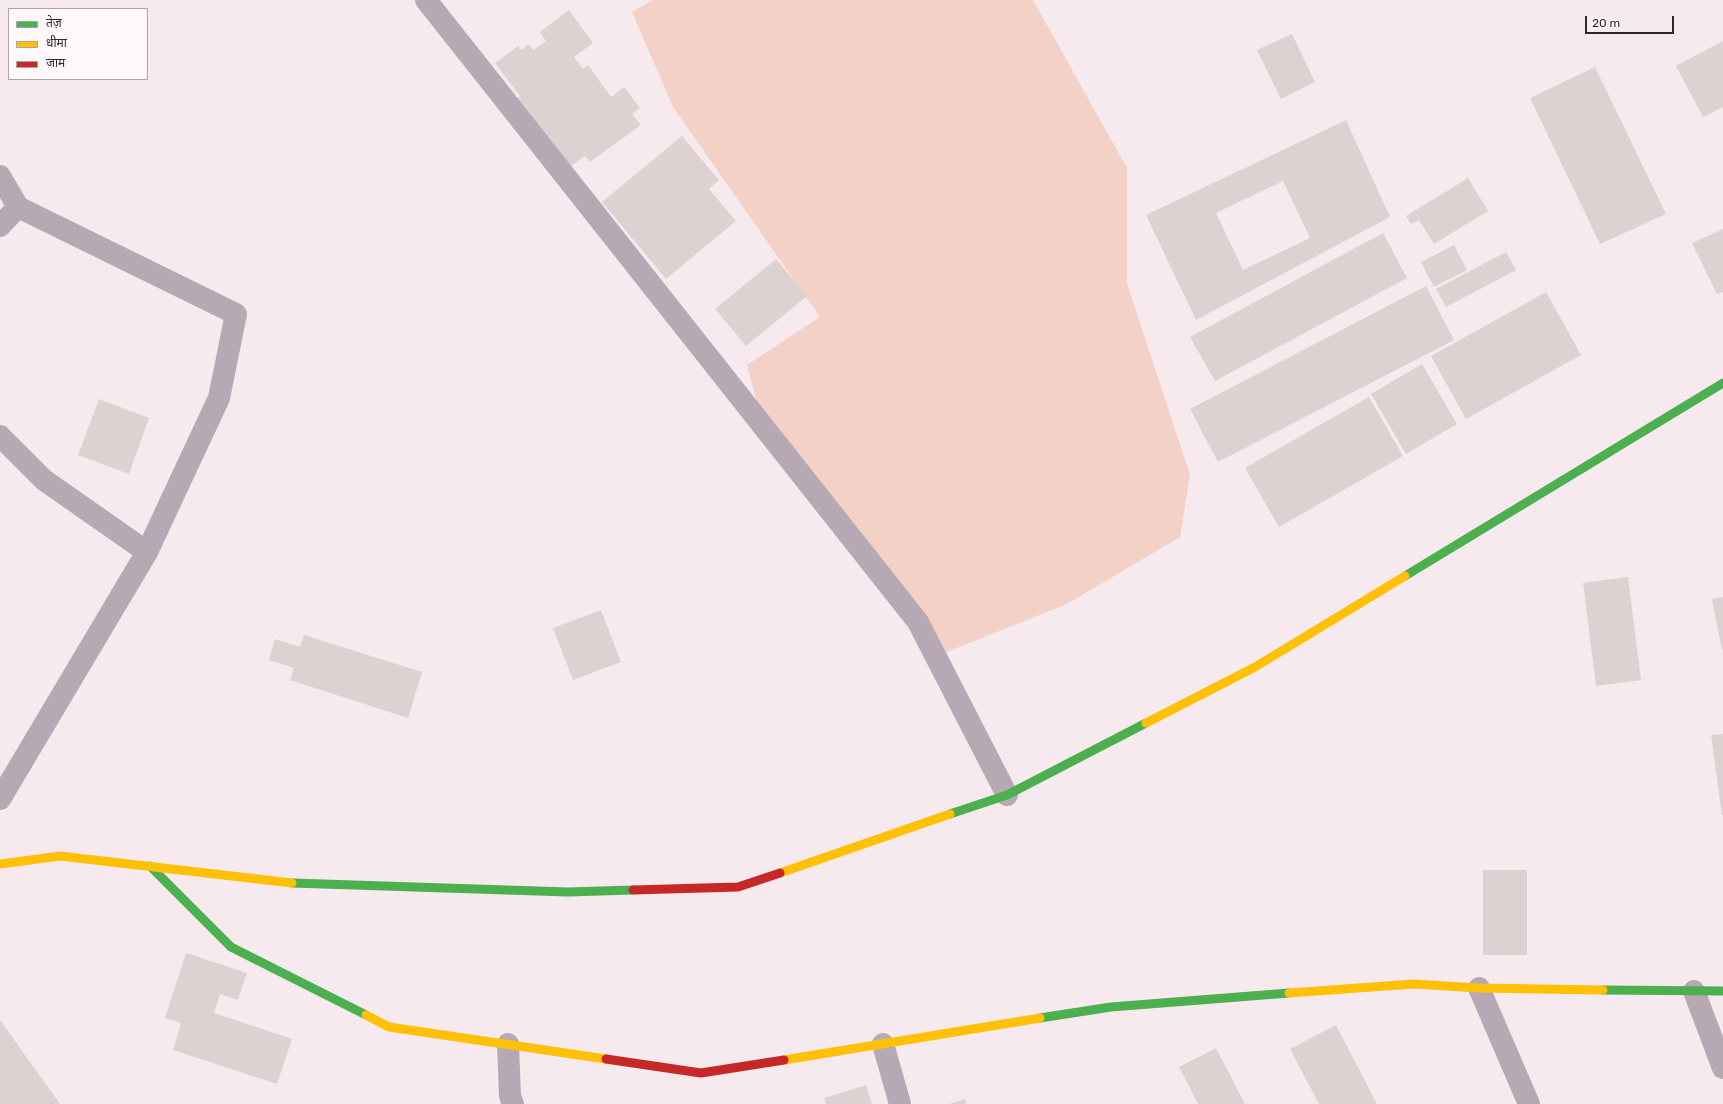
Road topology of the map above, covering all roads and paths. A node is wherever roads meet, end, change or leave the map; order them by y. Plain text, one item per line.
1 (426, 0) edge
2 (0, 176) edge
3 (18, 207) junction
4 (0, 226) edge
5 (1723, 383) edge
6 (0, 436) edge
7 (147, 552) junction
8 (1007, 794) junction
9 (0, 799) edge
10 (0, 864) edge
11 (150, 866) junction
12 (1479, 988) junction
13 (1694, 991) junction
14 (1723, 991) edge
15 (508, 1044) junction
16 (883, 1044) junction
17 (1723, 1068) edge
18 (513, 1104) edge
19 (900, 1104) edge
20 (1529, 1104) edge

1 - 8 street
2 - 3 street
3 - 4 street
3 - 7 street
5 - 8 main road
6 - 7 street
7 - 9 street
8 - 11 main road
10 - 11 main road
11 - 15 main road
12 - 13 main road
12 - 16 main road
12 - 20 street
13 - 14 main road
13 - 17 street
15 - 16 main road
15 - 18 street
16 - 19 street

